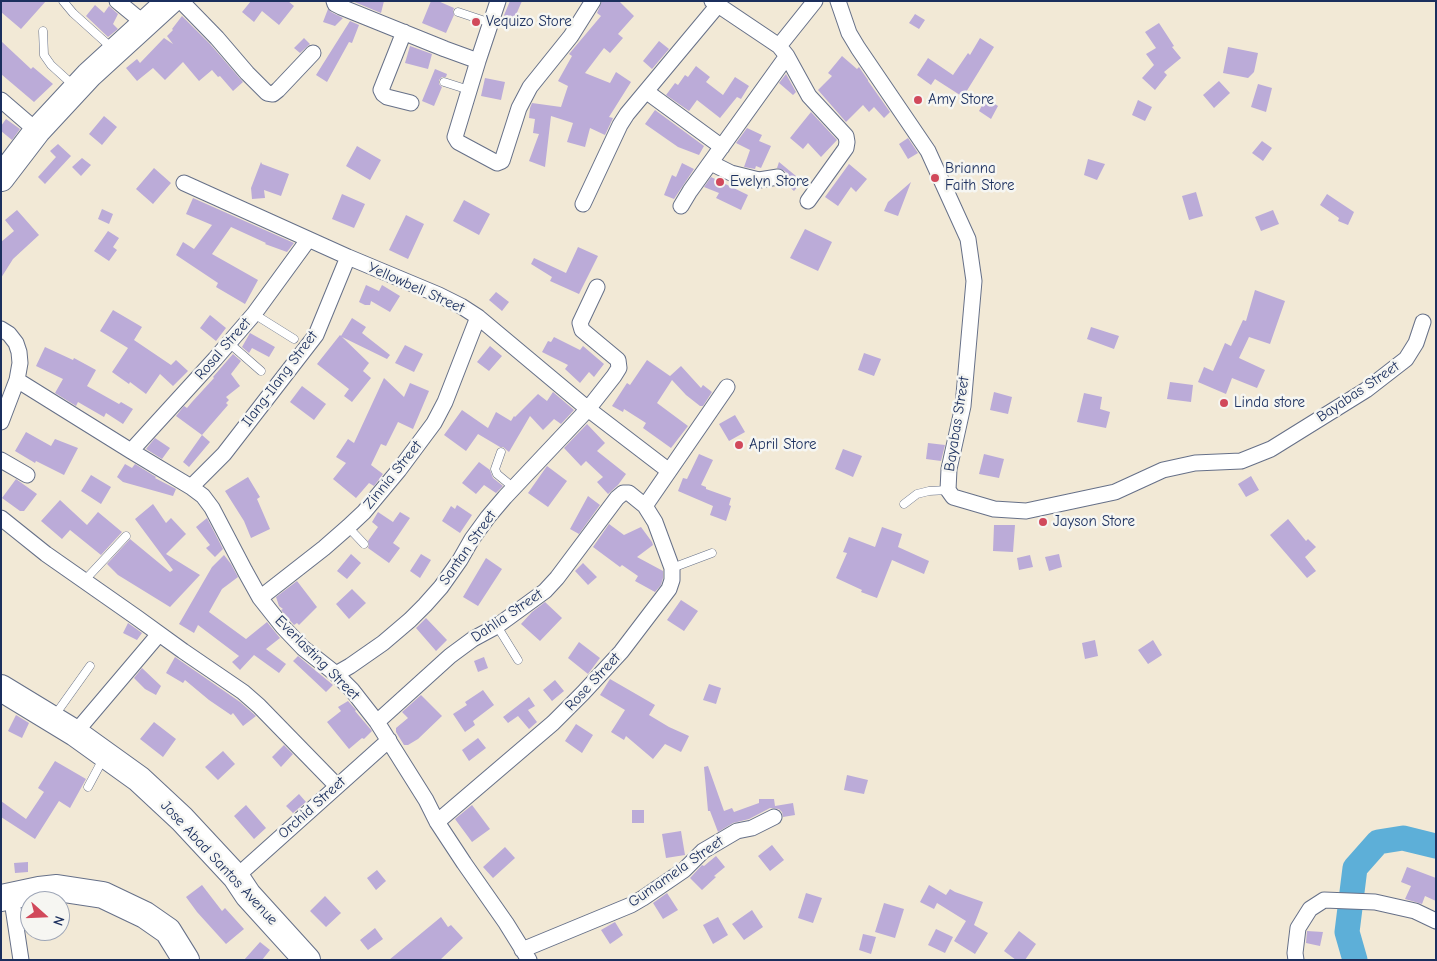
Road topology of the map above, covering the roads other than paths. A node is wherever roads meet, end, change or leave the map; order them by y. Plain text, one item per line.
1 (63, 1) edge
2 (117, 1) edge
3 (170, 1) edge
4 (181, 1) edge
5 (334, 1) edge
6 (498, 1) edge
7 (593, 1) edge
8 (815, 1) edge
9 (838, 1) edge
10 (715, 3) edge
11 (458, 12) dead end
12 (490, 23) junction
13 (144, 24) junction
14 (43, 31) dead end
15 (404, 32) junction
16 (115, 50) junction
17 (783, 51) junction
18 (313, 54) dead end
19 (478, 61) junction
20 (444, 82) dead end
21 (77, 88) junction
22 (469, 90) junction
23 (647, 92) junction
24 (1, 100) edge
25 (411, 103) dead end
26 (37, 130) junction
27 (722, 147) junction
28 (711, 162) junction
29 (778, 177) dead end
30 (1, 178) edge
31 (184, 184) dead end
32 (808, 202) dead end
33 (583, 204) dead end
34 (681, 206) dead end
35 (308, 240) junction
36 (348, 258) junction
37 (597, 287) dead end
38 (254, 314) junction
39 (478, 317) junction
40 (1423, 322) dead end
41 (1, 329) edge
42 (294, 339) dead end
43 (229, 343) junction
44 (261, 371) dead end
45 (17, 380) junction
46 (727, 386) dead end
47 (588, 409) junction
48 (1, 422) edge
49 (131, 452) junction
50 (501, 452) dead end
51 (1, 460) edge
52 (669, 471) junction
53 (28, 475) dead end
54 (191, 487) junction
55 (514, 488) junction
56 (948, 490) junction
57 (904, 504) dead end
58 (645, 506) junction
59 (1, 518) edge
60 (348, 527) junction
61 (126, 536) dead end
62 (364, 544) dead end
63 (712, 553) dead end
64 (672, 568) junction
65 (84, 581) junction
66 (260, 598) junction
67 (497, 626) junction
68 (159, 634) junction
69 (518, 660) dead end
70 (90, 666) dead end
71 (336, 674) junction
72 (1, 688) edge
73 (53, 719) junction
74 (378, 722) junction
75 (75, 733) junction
76 (389, 740) junction
77 (105, 754) junction
78 (337, 786) junction
79 (88, 787) dead end
80 (774, 817) dead end
81 (437, 822) junction
82 (236, 877) junction
83 (6, 896) edge
84 (1436, 921) edge
85 (526, 955) edge
86 (21, 960) edge
87 (186, 960) edge
88 (307, 960) edge
89 (1296, 960) edge

1 - 16 lane
2 - 13 street
3 - 13 highway
4 - 18 street
5 - 15 street
6 - 12 street
7 - 22 street
8 - 17 street
9 - 56 street, Bayabas Street
10 - 17 street
10 - 23 street
11 - 12 lane
12 - 19 street
13 - 16 highway
14 - 21 lane
15 - 19 street
15 - 25 street
16 - 21 highway
17 - 27 street
17 - 32 street
19 - 22 street
20 - 22 lane
21 - 26 highway
23 - 27 street
23 - 33 street
24 - 26 street
26 - 30 highway
27 - 28 street
28 - 29 street
28 - 34 street
31 - 35 street, Yellowbell Street
35 - 36 street, Yellowbell Street
35 - 38 street, Rosal Street
36 - 39 street, Yellowbell Street
36 - 54 street, Ilang-Ilang Street
37 - 47 street, Santan Street
38 - 42 lane
38 - 43 street, Rosal Street
39 - 47 street, Yellowbell Street
39 - 60 street, Zinnia Street
40 - 56 street, Bayabas Street
41 - 45 street
43 - 44 lane
43 - 49 street, Rosal Street
45 - 48 street
45 - 49 street, Everlasting Street
46 - 52 street
47 - 52 street, Yellowbell Street
47 - 55 street, Santan Street
49 - 54 street, Everlasting Street
50 - 55 lane
51 - 53 street
52 - 58 street
54 - 66 street, Everlasting Street
55 - 71 street, Santan Street
56 - 57 lane
58 - 64 street, Rose Street
58 - 67 street, Dahlia Street
59 - 65 street
60 - 62 lane
60 - 66 street, Zinnia Street
61 - 65 lane
63 - 64 lane
64 - 81 street, Rose Street
65 - 68 street
66 - 71 street, Everlasting Street
67 - 69 lane
67 - 74 street, Dahlia Street
68 - 75 street
68 - 78 street
70 - 73 lane
71 - 74 street, Everlasting Street
72 - 73 highway, Jose Abad Santos Avenue
73 - 75 highway, Jose Abad Santos Avenue
74 - 76 street, Everlasting Street
75 - 77 highway, Jose Abad Santos Avenue
76 - 78 street, Orchid Street
76 - 81 street, Everlasting Street
77 - 79 lane
77 - 82 highway, Jose Abad Santos Avenue
78 - 82 street, Orchid Street
80 - 85 street, Gumamela Street
81 - 85 street, Everlasting Street
82 - 88 highway, Jose Abad Santos Avenue
83 - 86 street
83 - 87 highway
84 - 89 street

